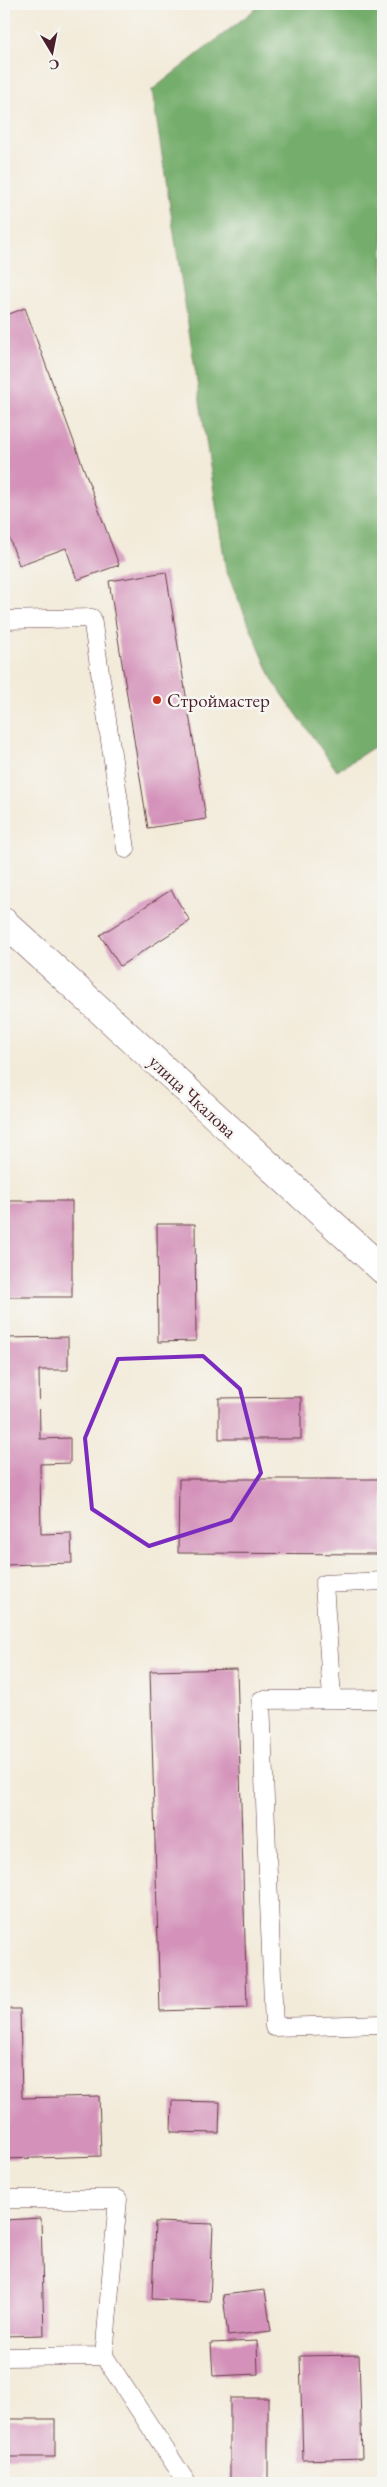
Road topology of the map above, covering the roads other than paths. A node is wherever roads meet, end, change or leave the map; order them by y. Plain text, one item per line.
1 (4, 620) edge
2 (126, 848) dead end
3 (4, 922) edge
4 (383, 1270) edge
5 (383, 1582) edge
6 (332, 1698) junction
7 (383, 1698) edge
8 (383, 2024) edge
9 (4, 2199) edge
10 (104, 2356) junction
11 (4, 2357) edge
12 (187, 2483) edge

1 - 2 lane
3 - 4 street, улица Чкалова
5 - 6 lane
6 - 7 lane
6 - 8 lane
9 - 10 lane
10 - 11 lane
10 - 12 lane

